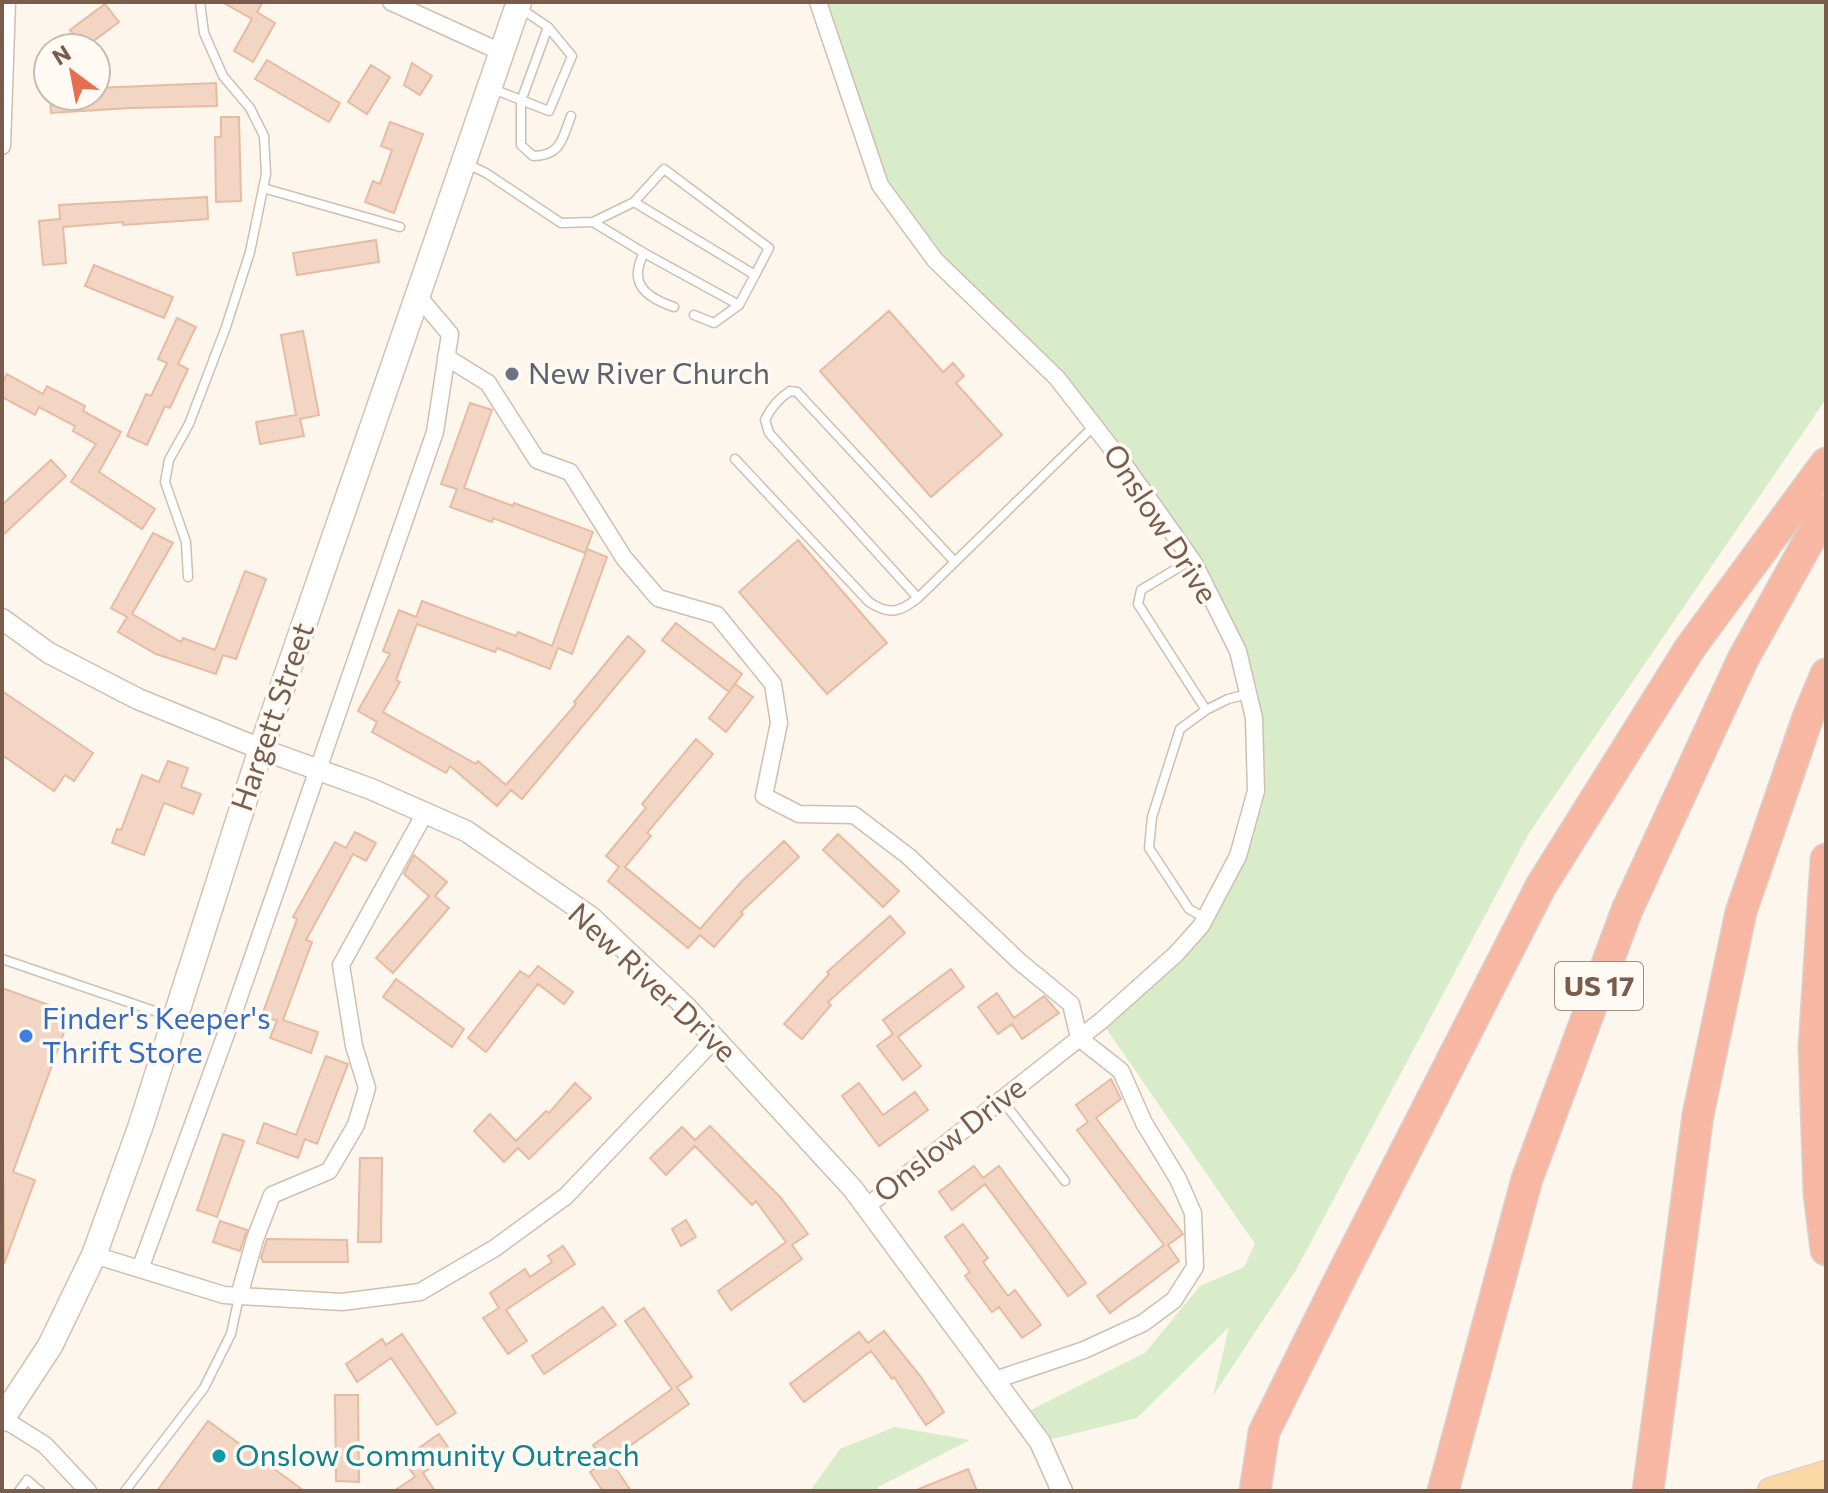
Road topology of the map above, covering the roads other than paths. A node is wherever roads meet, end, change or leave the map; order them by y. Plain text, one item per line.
1 (7, 2) edge
2 (200, 2) edge
3 (391, 2) edge
4 (818, 2) edge
5 (518, 4) edge
6 (548, 27) junction
7 (501, 52) junction
8 (489, 87) junction
9 (521, 101) junction
10 (571, 116) dead end
11 (2, 146) edge
12 (463, 162) junction
13 (263, 188) junction
14 (634, 202) junction
15 (593, 222) junction
16 (400, 227) dead end
17 (644, 253) junction
18 (755, 275) junction
19 (417, 295) junction
20 (739, 305) junction
21 (674, 307) dead end
22 (694, 315) dead end
23 (446, 357) junction
24 (1094, 426) junction
25 (735, 459) dead end
26 (1826, 463) edge
27 (1826, 510) edge
28 (1191, 560) junction
29 (955, 562) junction
30 (188, 577) dead end
31 (918, 598) junction
32 (2, 619) edge
33 (1826, 674) edge
34 (1248, 694) junction
35 (1206, 710) junction
36 (261, 749) junction
37 (316, 769) junction
38 (425, 813) junction
39 (1826, 859) edge
40 (1205, 918) junction
41 (2, 959) edge
42 (175, 1018) junction
43 (1079, 1038) junction
44 (715, 1039) junction
45 (1002, 1099) junction
46 (1065, 1181) dead end
47 (866, 1207) junction
48 (1826, 1250) edge
49 (94, 1255) junction
50 (140, 1269) junction
51 (239, 1296) junction
52 (995, 1380) junction
53 (2, 1419) edge
54 (1826, 1474) edge
55 (1648, 1486) edge
56 (81, 1488) edge
57 (19, 1491) edge
58 (40, 1491) edge
59 (125, 1491) edge
60 (1062, 1491) edge
61 (1255, 1491) edge
62 (1443, 1491) edge
63 (1771, 1491) edge

1 - 11 street
2 - 13 lane
3 - 7 street
4 - 24 street, Onslow Drive
5 - 6 lane
5 - 7 main road, Hargett Street
6 - 9 lane
6 - 9 lane
7 - 8 main road, Hargett Street
8 - 9 lane
8 - 12 main road, Hargett Street
9 - 10 lane
12 - 15 lane
12 - 19 main road, Hargett Street
13 - 16 lane
13 - 30 lane
14 - 15 lane
14 - 18 lane
14 - 18 lane
15 - 17 lane
17 - 20 lane
17 - 21 lane
18 - 20 lane
19 - 23 street
19 - 36 main road, Hargett Street
20 - 22 lane
23 - 37 street
23 - 43 street
24 - 28 street, Onslow Drive
24 - 29 lane
25 - 31 lane
26 - 61 highway
27 - 62 highway, US 17
28 - 34 street, Onslow Drive
28 - 35 lane
29 - 31 lane
29 - 31 lane
32 - 36 street, New River Drive
33 - 55 highway
34 - 35 lane
34 - 40 street, Onslow Drive
35 - 40 lane
36 - 37 street, New River Drive
36 - 42 main road, Hargett Street
37 - 38 street, New River Drive
37 - 50 street
38 - 44 street, New River Drive
38 - 51 street
39 - 48 highway
40 - 43 street, Onslow Drive
41 - 42 lane
42 - 49 main road, Hargett Street
43 - 45 street, Onslow Drive
43 - 52 street
44 - 47 street, New River Drive
44 - 51 street
45 - 46 lane
45 - 47 street, Onslow Drive
47 - 52 street, New River Drive
49 - 50 street
49 - 53 main road, Hargett Street
50 - 51 street
51 - 59 lane
52 - 60 street, New River Drive
53 - 56 street
54 - 63 main road
57 - 58 lane

